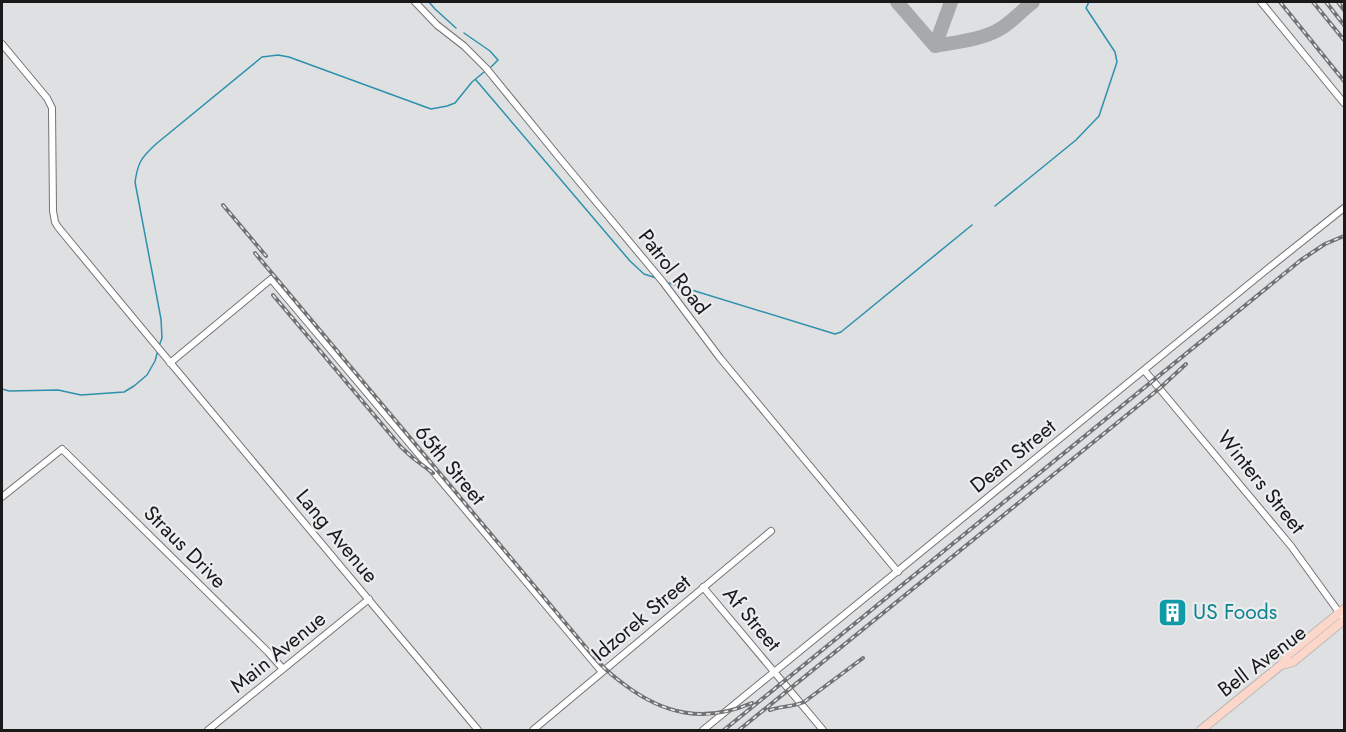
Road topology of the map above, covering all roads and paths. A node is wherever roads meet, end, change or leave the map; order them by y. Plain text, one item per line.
1 (415, 2) edge
2 (1261, 2) edge
3 (2, 44) edge
4 (1344, 103) edge
5 (1344, 208) edge
6 (170, 363) junction
7 (1144, 370) junction
8 (2, 497) edge
9 (771, 531) dead end
10 (898, 572) junction
11 (704, 587) junction
12 (369, 599) junction
13 (1343, 617) edge
14 (283, 669) junction
15 (602, 672) junction
16 (774, 672) junction
17 (208, 730) edge
18 (478, 730) edge
19 (533, 730) edge
20 (703, 730) edge
21 (823, 730) edge
22 (1201, 730) edge

1 - 10 street, Patrol Road
2 - 4 street
3 - 6 street, Lang Avenue
5 - 7 street, Dean Street
6 - 12 street, Lang Avenue
6 - 15 street, 65th Street
7 - 10 street, Dean Street
7 - 13 street, Winters Street
8 - 14 street, Straus Drive
9 - 11 street, Idzorek Street
10 - 16 street, Dean Street
11 - 15 street, Idzorek Street
11 - 16 street, Af Street
12 - 14 street, Main Avenue
12 - 18 street, Lang Avenue
13 - 22 main road, Bell Avenue
14 - 17 street, Main Avenue
15 - 19 street, Idzorek Street
16 - 20 street, Dean Street
16 - 21 street, Af Street

